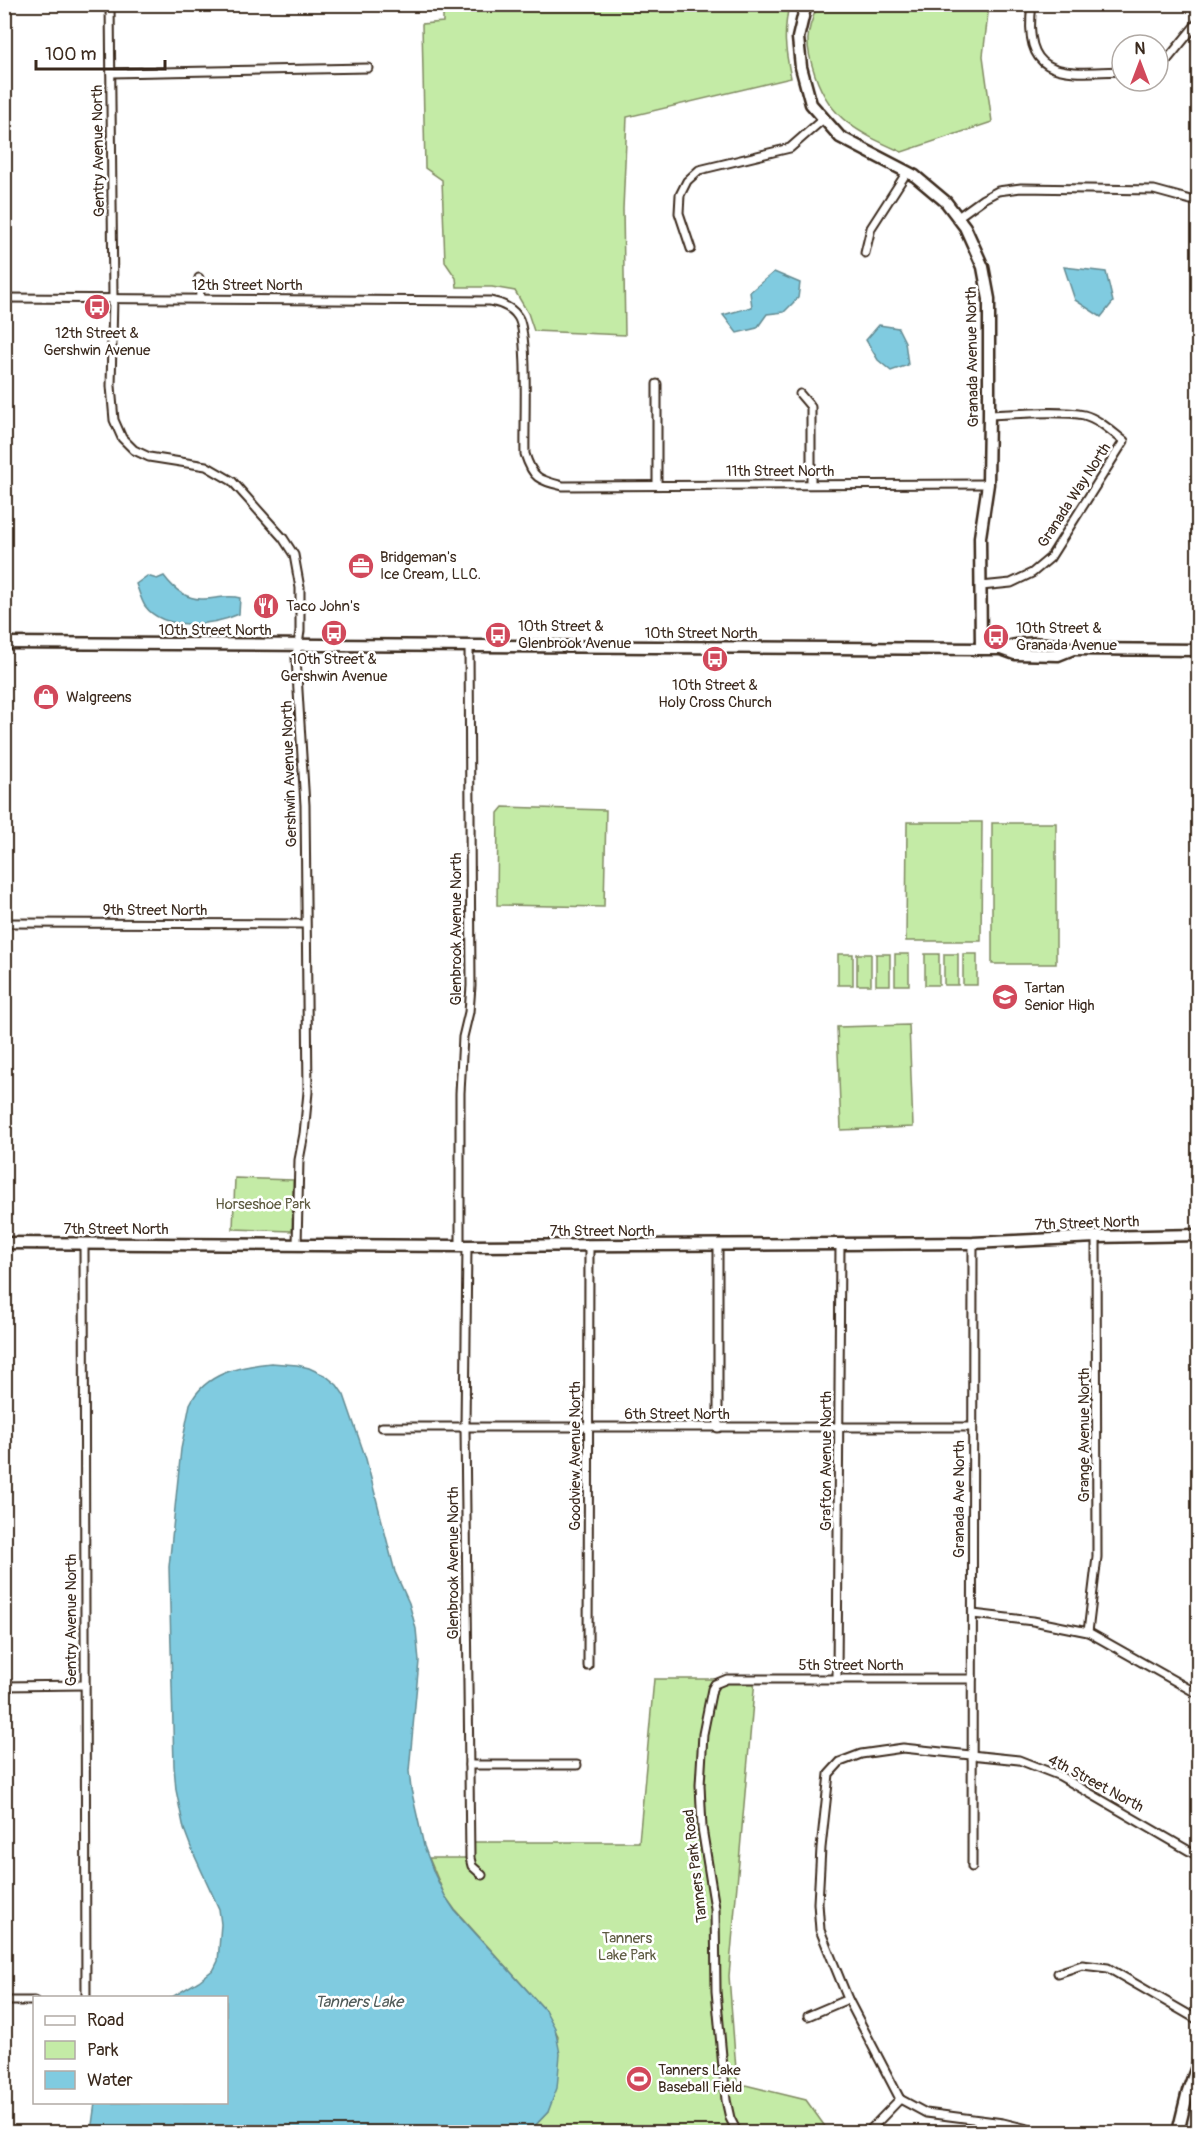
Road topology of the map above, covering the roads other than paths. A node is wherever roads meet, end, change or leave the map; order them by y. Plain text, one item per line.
1 (110, 4) edge
2 (806, 4) edge
3 (1032, 4) edge
4 (1198, 22) edge
5 (1170, 56) edge
6 (368, 68) dead end
7 (1110, 71) edge
8 (111, 73) junction
9 (822, 120) junction
10 (908, 172) junction
11 (1198, 202) edge
12 (958, 217) junction
13 (691, 249) dead end
14 (865, 254) dead end
15 (199, 278) dead end
16 (113, 297) junction
17 (4, 298) edge
18 (200, 298) junction
19 (657, 384) dead end
20 (800, 394) dead end
21 (989, 415) junction
22 (811, 484) junction
23 (988, 484) junction
24 (657, 485) junction
25 (572, 486) joint
26 (981, 585) junction
27 (4, 644) edge
28 (298, 646) junction
29 (469, 646) junction
30 (981, 649) junction
31 (1198, 650) edge
32 (4, 923) edge
33 (305, 924) junction
34 (1198, 1235) edge
35 (1096, 1237) junction
36 (4, 1243) edge
37 (84, 1243) junction
38 (972, 1243) junction
39 (840, 1244) junction
40 (297, 1245) junction
41 (718, 1245) junction
42 (464, 1246) junction
43 (589, 1246) junction
44 (382, 1427) dead end
45 (588, 1427) junction
46 (972, 1427) junction
47 (465, 1428) junction
48 (718, 1428) junction
49 (840, 1428) junction
50 (973, 1614) junction
51 (1088, 1632) junction
52 (588, 1666) dead end
53 (730, 1679) joint
54 (837, 1679) junction
55 (972, 1679) junction
56 (85, 1685) junction
57 (4, 1686) edge
58 (1198, 1691) edge
59 (973, 1755) junction
60 (469, 1765) junction
61 (577, 1765) dead end
62 (1198, 1856) edge
63 (972, 1867) dead end
64 (482, 1875) dead end
65 (1058, 1973) dead end
66 (86, 1996) edge
67 (848, 1998) junction
68 (4, 2001) edge
69 (33, 2001) edge
70 (808, 2016) dead end
71 (1198, 2020) edge
72 (1198, 2064) edge
73 (900, 2099) junction
74 (737, 2133) edge
75 (868, 2133) edge
76 (1040, 2133) edge
77 (1178, 2133) edge

1 - 8 street, Gentry Avenue North
2 - 9 street, Granada Avenue North
3 - 7 street
4 - 5 street
6 - 8 street
8 - 16 street, Gentry Avenue North
9 - 10 street, Granada Avenue North
9 - 13 street
10 - 12 street, Granada Avenue North
10 - 14 street
11 - 12 street
12 - 21 street, Granada Avenue North
15 - 18 street
16 - 17 street, 12th Street North
16 - 18 street, 12th Street North
16 - 28 street, Gershwin Avenue North
18 - 25 street, 12th Street North
19 - 24 street
20 - 22 street
21 - 23 street, Granada Avenue North
21 - 26 street, Granada Way North
22 - 23 street, 11th Street North
22 - 24 street, 11th Street North
23 - 26 street, Granada Avenue North
24 - 25 street, 11th Street North
26 - 30 street, Granada Avenue North
27 - 28 street, 10th Street North
28 - 29 street, 10th Street North
28 - 33 street, Gershwin Avenue North
29 - 30 street, 10th Street North
29 - 42 street, Glenbrook Avenue North
30 - 31 street, 10th Street North
32 - 33 street, 9th Street North
33 - 40 street, Gershwin Avenue North
34 - 35 street, 7th Street North
35 - 38 street, 7th Street North
35 - 51 street, Grange Avenue North
36 - 37 street, 7th Street North
37 - 40 street, 7th Street North
37 - 56 street, Gentry Avenue North
38 - 39 street, 7th Street North
38 - 46 street, Granada Ave North
39 - 41 street, 7th Street North
39 - 49 street, Grafton Avenue North
40 - 42 street, 7th Street North
41 - 43 street, 7th Street North
41 - 48 street
42 - 43 street, 7th Street North
42 - 47 street, Glenbrook Avenue North
43 - 45 street, Goodview Avenue North
44 - 47 street, 6th Street North
45 - 47 street, 6th Street North
45 - 48 street, 6th Street North
45 - 52 street, Goodview Avenue North
46 - 49 street, 6th Street North
46 - 50 street, Granada Ave North
47 - 60 street, Glenbrook Avenue North
48 - 49 street, 6th Street North
49 - 54 street, Grafton Avenue North
50 - 51 street
50 - 55 street, Granada Ave North
51 - 58 street
53 - 54 street, 5th Street North
53 - 74 street, Tanners Park Road
54 - 55 street, 5th Street North
55 - 59 street, Granada Ave North
56 - 57 street
56 - 66 street, Gentry Avenue North
59 - 62 street, 4th Street North
59 - 63 street, Granada Ave North
59 - 67 street
60 - 61 street
60 - 64 street, Glenbrook Avenue North
65 - 71 street
67 - 70 street
67 - 73 street
68 - 69 street
72 - 77 street
73 - 75 street
73 - 76 street

